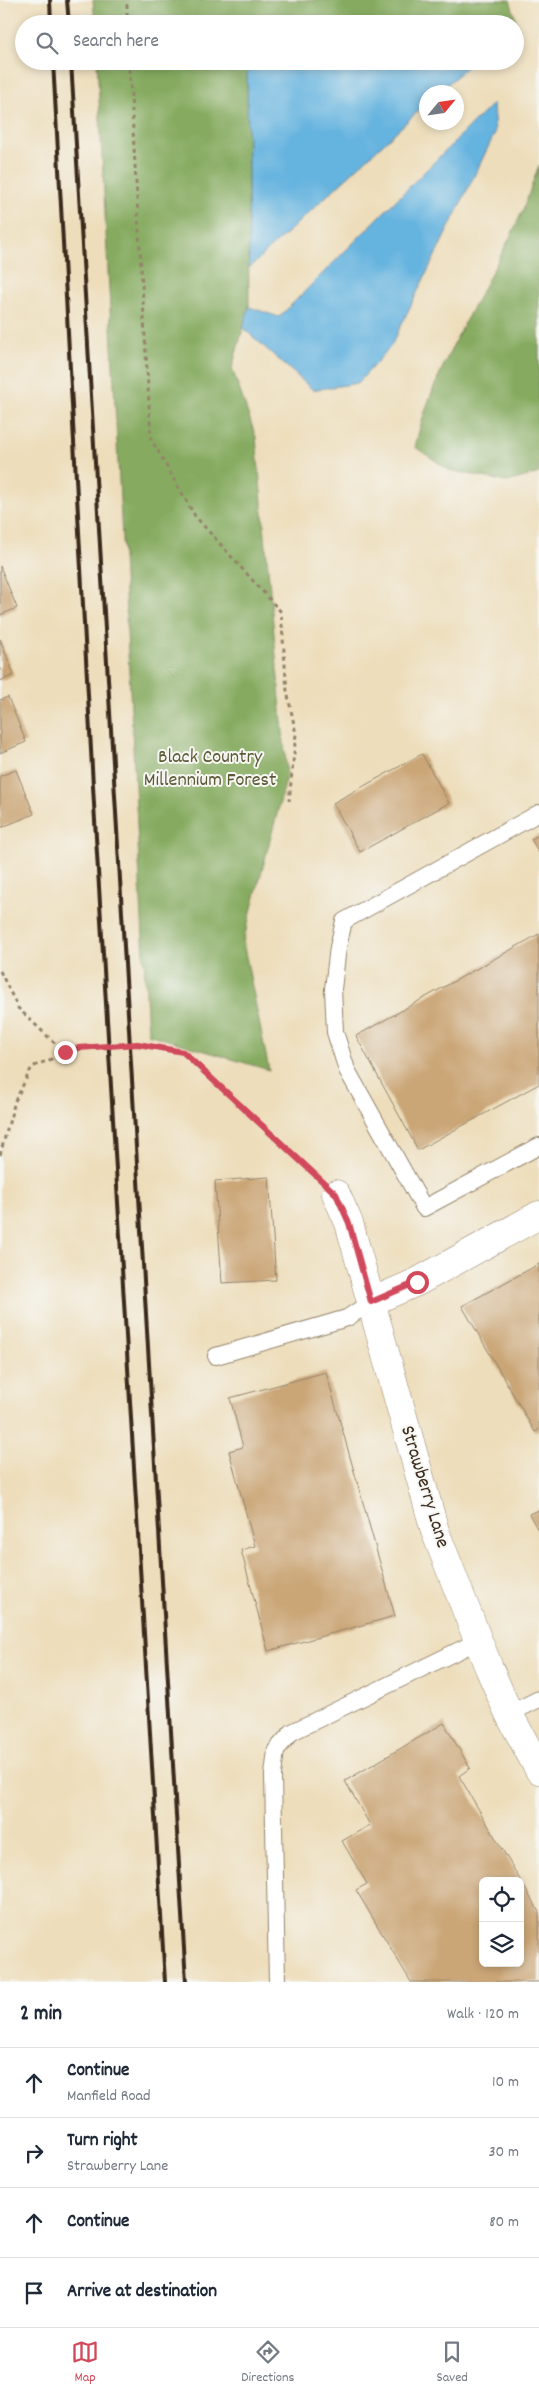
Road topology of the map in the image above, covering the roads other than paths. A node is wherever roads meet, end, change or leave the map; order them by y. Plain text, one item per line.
1 (539, 813) edge
2 (539, 1146) edge
3 (336, 1194) road end
4 (539, 1215) edge
5 (371, 1302) junction
6 (216, 1356) dead end
7 (478, 1641) junction
8 (539, 1699) edge
9 (509, 1714) junction
10 (539, 1770) edge
11 (277, 1982) edge

1 - 2 lane
3 - 5 street, Strawberry Lane
4 - 5 street
5 - 6 lane
5 - 7 street, Strawberry Lane
7 - 9 street, Strawberry Lane
7 - 11 lane
8 - 9 lane
9 - 10 street, Strawberry Lane

